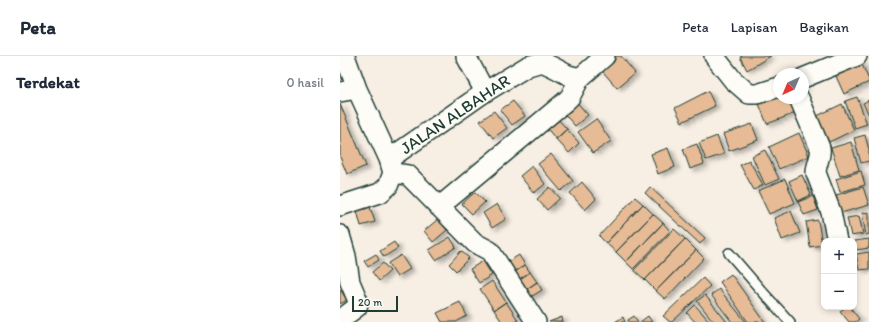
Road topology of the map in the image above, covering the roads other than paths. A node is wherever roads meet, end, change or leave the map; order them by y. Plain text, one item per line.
1 (345, 56) edge
2 (466, 56) edge
3 (605, 56) edge
4 (714, 56) edge
5 (857, 56) edge
6 (809, 76) edge
7 (580, 78) junction
8 (773, 89) edge
9 (348, 91) edge
10 (485, 92) junction
11 (802, 104) edge
12 (391, 166) junction
13 (340, 206) edge
14 (439, 207) junction
15 (340, 236) edge
16 (837, 238) edge
17 (729, 253) dead end
18 (340, 320) edge
19 (536, 322) edge
20 (790, 322) edge

1 - 9 street
2 - 10 street
3 - 7 street
4 - 8 street
5 - 6 street
7 - 10 street, JALAN ALBAHAR
7 - 14 street
9 - 12 street
10 - 12 street, JALAN ALBAHAR
11 - 16 street
12 - 13 street
12 - 14 street
14 - 19 street
15 - 18 street
17 - 20 lane

